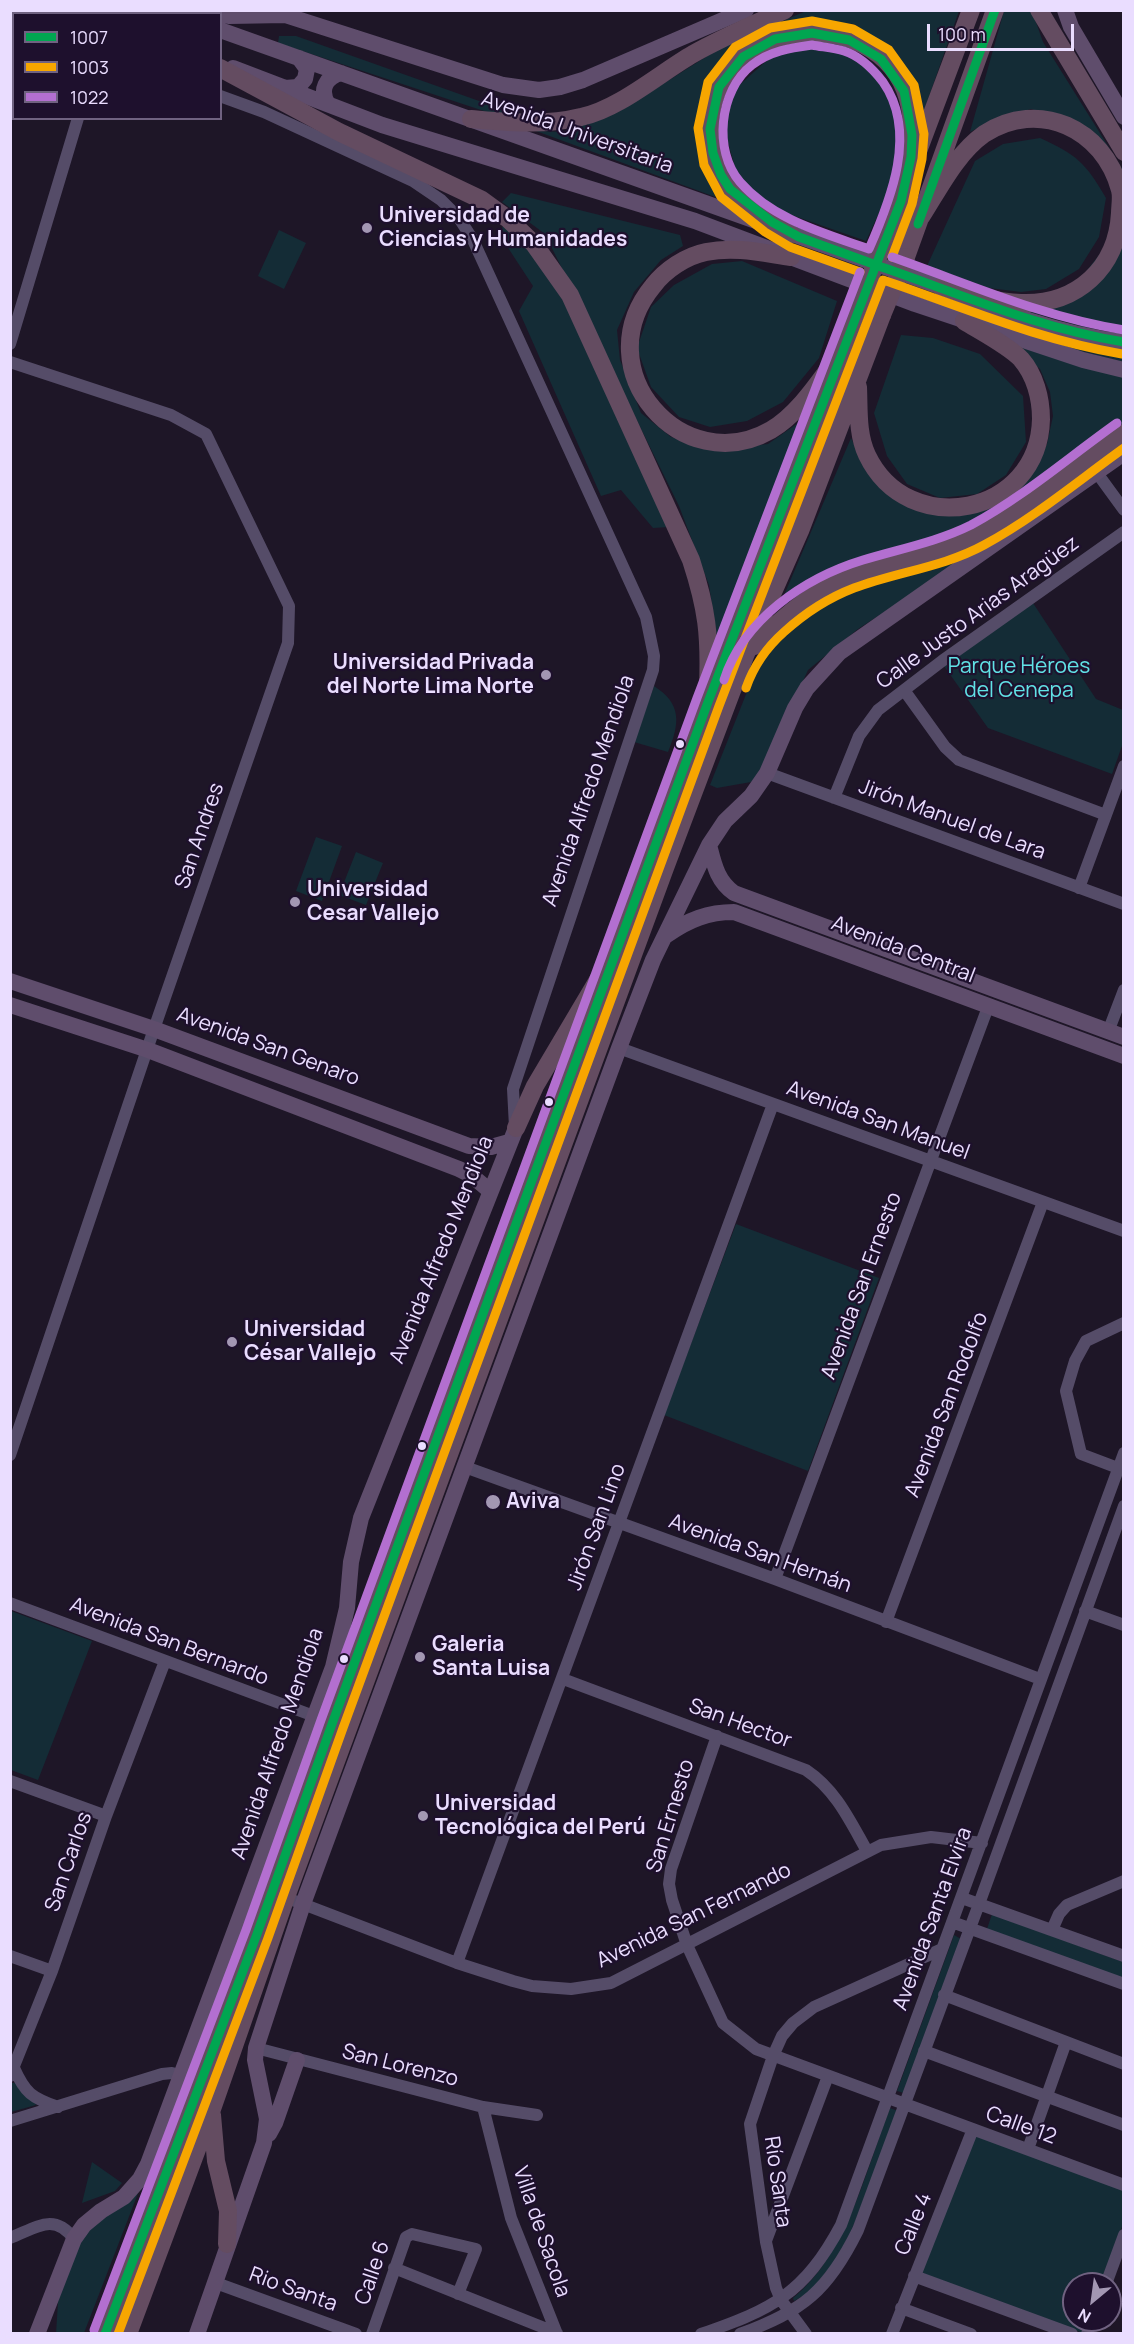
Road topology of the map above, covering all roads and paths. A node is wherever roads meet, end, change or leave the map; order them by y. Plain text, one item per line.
1 (746, 10) edge
2 (785, 10) edge
3 (971, 10) edge
4 (995, 10) edge
5 (1039, 10) edge
6 (1065, 10) edge
7 (241, 13) edge
8 (222, 14) edge
9 (227, 32) edge
10 (299, 58) junction
11 (222, 65) edge
12 (222, 69) edge
13 (341, 73) junction
14 (285, 88) junction
15 (222, 97) edge
16 (328, 104) junction
17 (1124, 117) edge
18 (471, 119) junction
19 (77, 120) edge
20 (317, 121) junction
21 (1124, 152) edge
22 (382, 166) junction
23 (907, 185) junction
24 (921, 217) junction
25 (791, 234) junction
26 (791, 257) junction
27 (940, 287) junction
28 (964, 321) junction
29 (1124, 342) edge
30 (10, 344) edge
31 (842, 352) junction
32 (10, 362) edge
33 (1124, 370) edge
34 (858, 377) junction
35 (1124, 433) edge
36 (1124, 453) edge
37 (1097, 473) junction
38 (1124, 510) edge
39 (1124, 532) edge
40 (745, 656) junction
41 (904, 690) junction
42 (708, 702) junction
43 (1124, 766) edge
44 (767, 773) junction
45 (834, 798) junction
46 (1106, 815) junction
47 (709, 845) junction
48 (1079, 888) junction
49 (1124, 904) edge
50 (807, 930) junction
51 (667, 935) junction
52 (616, 951) junction
53 (10, 981) edge
54 (1124, 990) edge
55 (10, 1005) edge
56 (988, 1007) junction
57 (154, 1029) junction
58 (1116, 1034) edge
59 (620, 1048) junction
60 (147, 1050) junction
61 (1124, 1056) edge
62 (311, 1088) junction
63 (773, 1104) junction
64 (303, 1108) junction
65 (512, 1135) junction
66 (930, 1161) junction
67 (490, 1191) junction
68 (1043, 1202) junction
69 (1124, 1232) edge
70 (1124, 1323) edge
71 (1124, 1453) edge
72 (10, 1455) edge
73 (465, 1467) junction
74 (1118, 1468) junction
75 (1124, 1506) edge
76 (619, 1523) junction
77 (775, 1579) junction
78 (10, 1603) edge
79 (1085, 1611) junction
80 (886, 1622) junction
81 (1124, 1625) edge
82 (1051, 1650) junction
83 (1068, 1657) junction
84 (165, 1661) junction
85 (563, 1679) junction
86 (1040, 1679) junction
87 (314, 1716) junction
88 (717, 1736) junction
89 (10, 1781) edge
90 (106, 1816) junction
91 (982, 1843) junction
92 (867, 1851) junction
93 (1124, 1881) edge
94 (286, 1897) junction
95 (962, 1898) junction
96 (303, 1904) junction
97 (979, 1904) junction
98 (952, 1923) junction
99 (970, 1928) junction
100 (1052, 1930) junction
101 (687, 1945) junction
102 (942, 1949) junction
103 (10, 1956) edge
104 (1124, 1956) edge
105 (457, 1963) junction
106 (52, 1971) junction
107 (1124, 1984) edge
108 (944, 1995) junction
109 (1066, 2042) junction
110 (256, 2048) junction
111 (924, 2051) junction
112 (773, 2056) junction
113 (297, 2060) junction
114 (1124, 2064) edge
115 (12, 2072) edge
116 (181, 2075) junction
117 (828, 2076) junction
118 (887, 2097) junction
119 (1047, 2097) junction
120 (904, 2103) junction
121 (58, 2107) junction
122 (483, 2107) junction
123 (212, 2109) junction
124 (537, 2115) dead end
125 (10, 2121) edge
126 (1124, 2125) edge
127 (974, 2128) junction
128 (264, 2143) junction
129 (1028, 2149) junction
130 (1124, 2185) edge
131 (1124, 2235) edge
132 (10, 2238) edge
133 (74, 2239) junction
134 (766, 2242) junction
135 (227, 2244) junction
136 (394, 2268) junction
137 (1110, 2272) edge
138 (914, 2276) junction
139 (216, 2283) junction
140 (458, 2294) junction
141 (782, 2300) junction
142 (901, 2308) junction
143 (790, 2313) junction
144 (106, 2328) edge
145 (130, 2330) edge
146 (557, 2333) edge
147 (37, 2334) edge
148 (197, 2334) edge
149 (356, 2334) edge
150 (372, 2334) edge
151 (701, 2334) edge
152 (740, 2334) edge
153 (806, 2334) edge
154 (892, 2334) edge
155 (971, 2334) edge
156 (1072, 2334) edge

1 - 7 main road
2 - 18 highway
3 - 23 highway
4 - 24 highway
5 - 21 highway
6 - 17 main road
7 - 8 main road
7 - 9 street
9 - 10 main road, Avenida Universitaria
10 - 13 main road, Avenida Universitaria
10 - 14 main road
11 - 14 main road
12 - 20 highway
13 - 16 main road
13 - 18 main road, Avenida Universitaria
14 - 16 main road
15 - 22 street, Avenida Alfredo Mendiola
16 - 26 main road
18 - 25 main road, Avenida Universitaria
19 - 30 street
20 - 22 highway
20 - 42 highway
22 - 65 street, Avenida Alfredo Mendiola
23 - 25 highway
23 - 31 highway, bridge
24 - 27 highway
24 - 34 highway, bridge
25 - 27 main road, Avenida Universitaria
26 - 28 main road
26 - 31 highway
27 - 29 main road, Avenida Universitaria
28 - 33 main road
28 - 34 highway
31 - 42 highway
32 - 57 street, San Andres
34 - 40 highway
35 - 40 highway
36 - 37 main road
37 - 38 street
37 - 44 main road
39 - 41 street, Calle Justo Arias Aragüez
40 - 94 highway
41 - 45 street, Calle Justo Arias Aragüez
41 - 46 street
42 - 52 highway
43 - 46 street
44 - 45 street, Jirón Manuel de Lara
44 - 47 main road
45 - 48 street, Jirón Manuel de Lara
46 - 48 street
47 - 50 main road, Avenida Central
47 - 51 main road
48 - 49 street, Jirón Manuel de Lara
50 - 51 main road, Avenida Central
50 - 56 main road, Avenida Central
50 - 58 main road, Avenida Central
51 - 59 main road
52 - 65 highway
52 - 144 highway
53 - 57 main road, Avenida San Genaro
54 - 58 street
55 - 60 main road
56 - 61 main road, Avenida Central
56 - 66 street, Avenida San Ernesto
57 - 60 street, San Andres
57 - 62 main road, Avenida San Genaro
59 - 63 street, Avenida San Manuel
59 - 73 main road
60 - 64 main road
60 - 72 street, San Andres
62 - 64 main road
62 - 65 main road, Avenida San Genaro
63 - 66 street, Avenida San Manuel
63 - 76 street, Jirón San Lino
64 - 67 main road
65 - 67 main road, Avenida Alfredo Mendiola
66 - 68 street, Avenida San Manuel
66 - 77 street, Avenida San Ernesto
67 - 87 main road, Avenida Alfredo Mendiola
68 - 69 street, Avenida San Manuel
68 - 80 street, Avenida San Rodolfo
70 - 74 street
71 - 74 street, Avenida Santa Elvira
73 - 76 street, Avenida San Hernán
73 - 96 main road
74 - 82 street, Avenida Santa Elvira
75 - 79 street, Avenida Santa Elvira
76 - 77 street, Avenida San Hernán
76 - 85 street, Jirón San Lino
77 - 80 street, Avenida San Hernán
78 - 84 street, Avenida San Bernardo
79 - 81 street
79 - 83 street, Avenida Santa Elvira
80 - 86 street, Avenida San Hernán
82 - 83 street
82 - 86 street, Avenida Santa Elvira
83 - 97 street, Avenida Santa Elvira
84 - 87 street, Avenida San Bernardo
84 - 90 street, San Carlos
85 - 88 street, San Hector
85 - 105 street, Jirón San Lino
86 - 91 street, Avenida Santa Elvira
87 - 116 main road, Avenida Alfredo Mendiola
88 - 92 street, San Hector
88 - 101 street, San Ernesto
89 - 90 street
90 - 106 street, San Carlos
91 - 92 street, Avenida San Fernando
91 - 95 street, Avenida Santa Elvira
92 - 101 street, Avenida San Fernando
93 - 100 street
94 - 96 street, Avenida San Fernando
94 - 123 highway
95 - 97 street
95 - 98 street, Avenida Santa Elvira
96 - 105 street, Avenida San Fernando
96 - 110 main road
97 - 99 street, Avenida Santa Elvira
97 - 100 street
98 - 99 street
98 - 102 street, Avenida Santa Elvira
99 - 107 street
99 - 108 street, Avenida Santa Elvira
100 - 104 street
101 - 105 street, Avenida San Fernando
101 - 112 street, San Ernesto
102 - 112 street, Río Santa
102 - 118 street, Avenida Santa Elvira
103 - 106 street
106 - 115 street, San Carlos
108 - 109 street
108 - 111 street, Avenida Santa Elvira
109 - 114 street
109 - 119 street
110 - 113 street, San Lorenzo
110 - 128 main road
111 - 119 street
111 - 120 street, Avenida Santa Elvira
112 - 117 street
112 - 134 street, Río Santa
113 - 122 street, San Lorenzo
113 - 128 main road
115 - 121 street
116 - 121 street
116 - 133 main road, Avenida Alfredo Mendiola
117 - 118 street
117 - 134 street
118 - 120 street
118 - 141 street, Avenida Santa Elvira
119 - 126 street
119 - 129 street
120 - 127 street, Calle 12
120 - 143 street, Avenida Santa Elvira
121 - 125 street
122 - 124 street, San Lorenzo
122 - 146 street, Villa de Sacola
123 - 135 highway
123 - 145 highway
127 - 129 street, Calle 12
127 - 138 street, Calle 4
128 - 135 main road
129 - 130 street, Calle 12
131 - 137 street
132 - 133 street
133 - 147 main road, Avenida Alfredo Mendiola
134 - 141 street, Río Santa
135 - 139 main road
136 - 140 street
136 - 140 street, Calle 6
136 - 150 street, Calle 6
138 - 142 street, Calle 4
138 - 156 street
139 - 148 main road
139 - 149 street, Rio Santa
140 - 146 street
141 - 143 street, Río Santa
141 - 151 street, Avenida Santa Elvira
142 - 154 street, Calle 4
142 - 155 street
143 - 152 street, Avenida Santa Elvira
143 - 153 street, Río Santa

